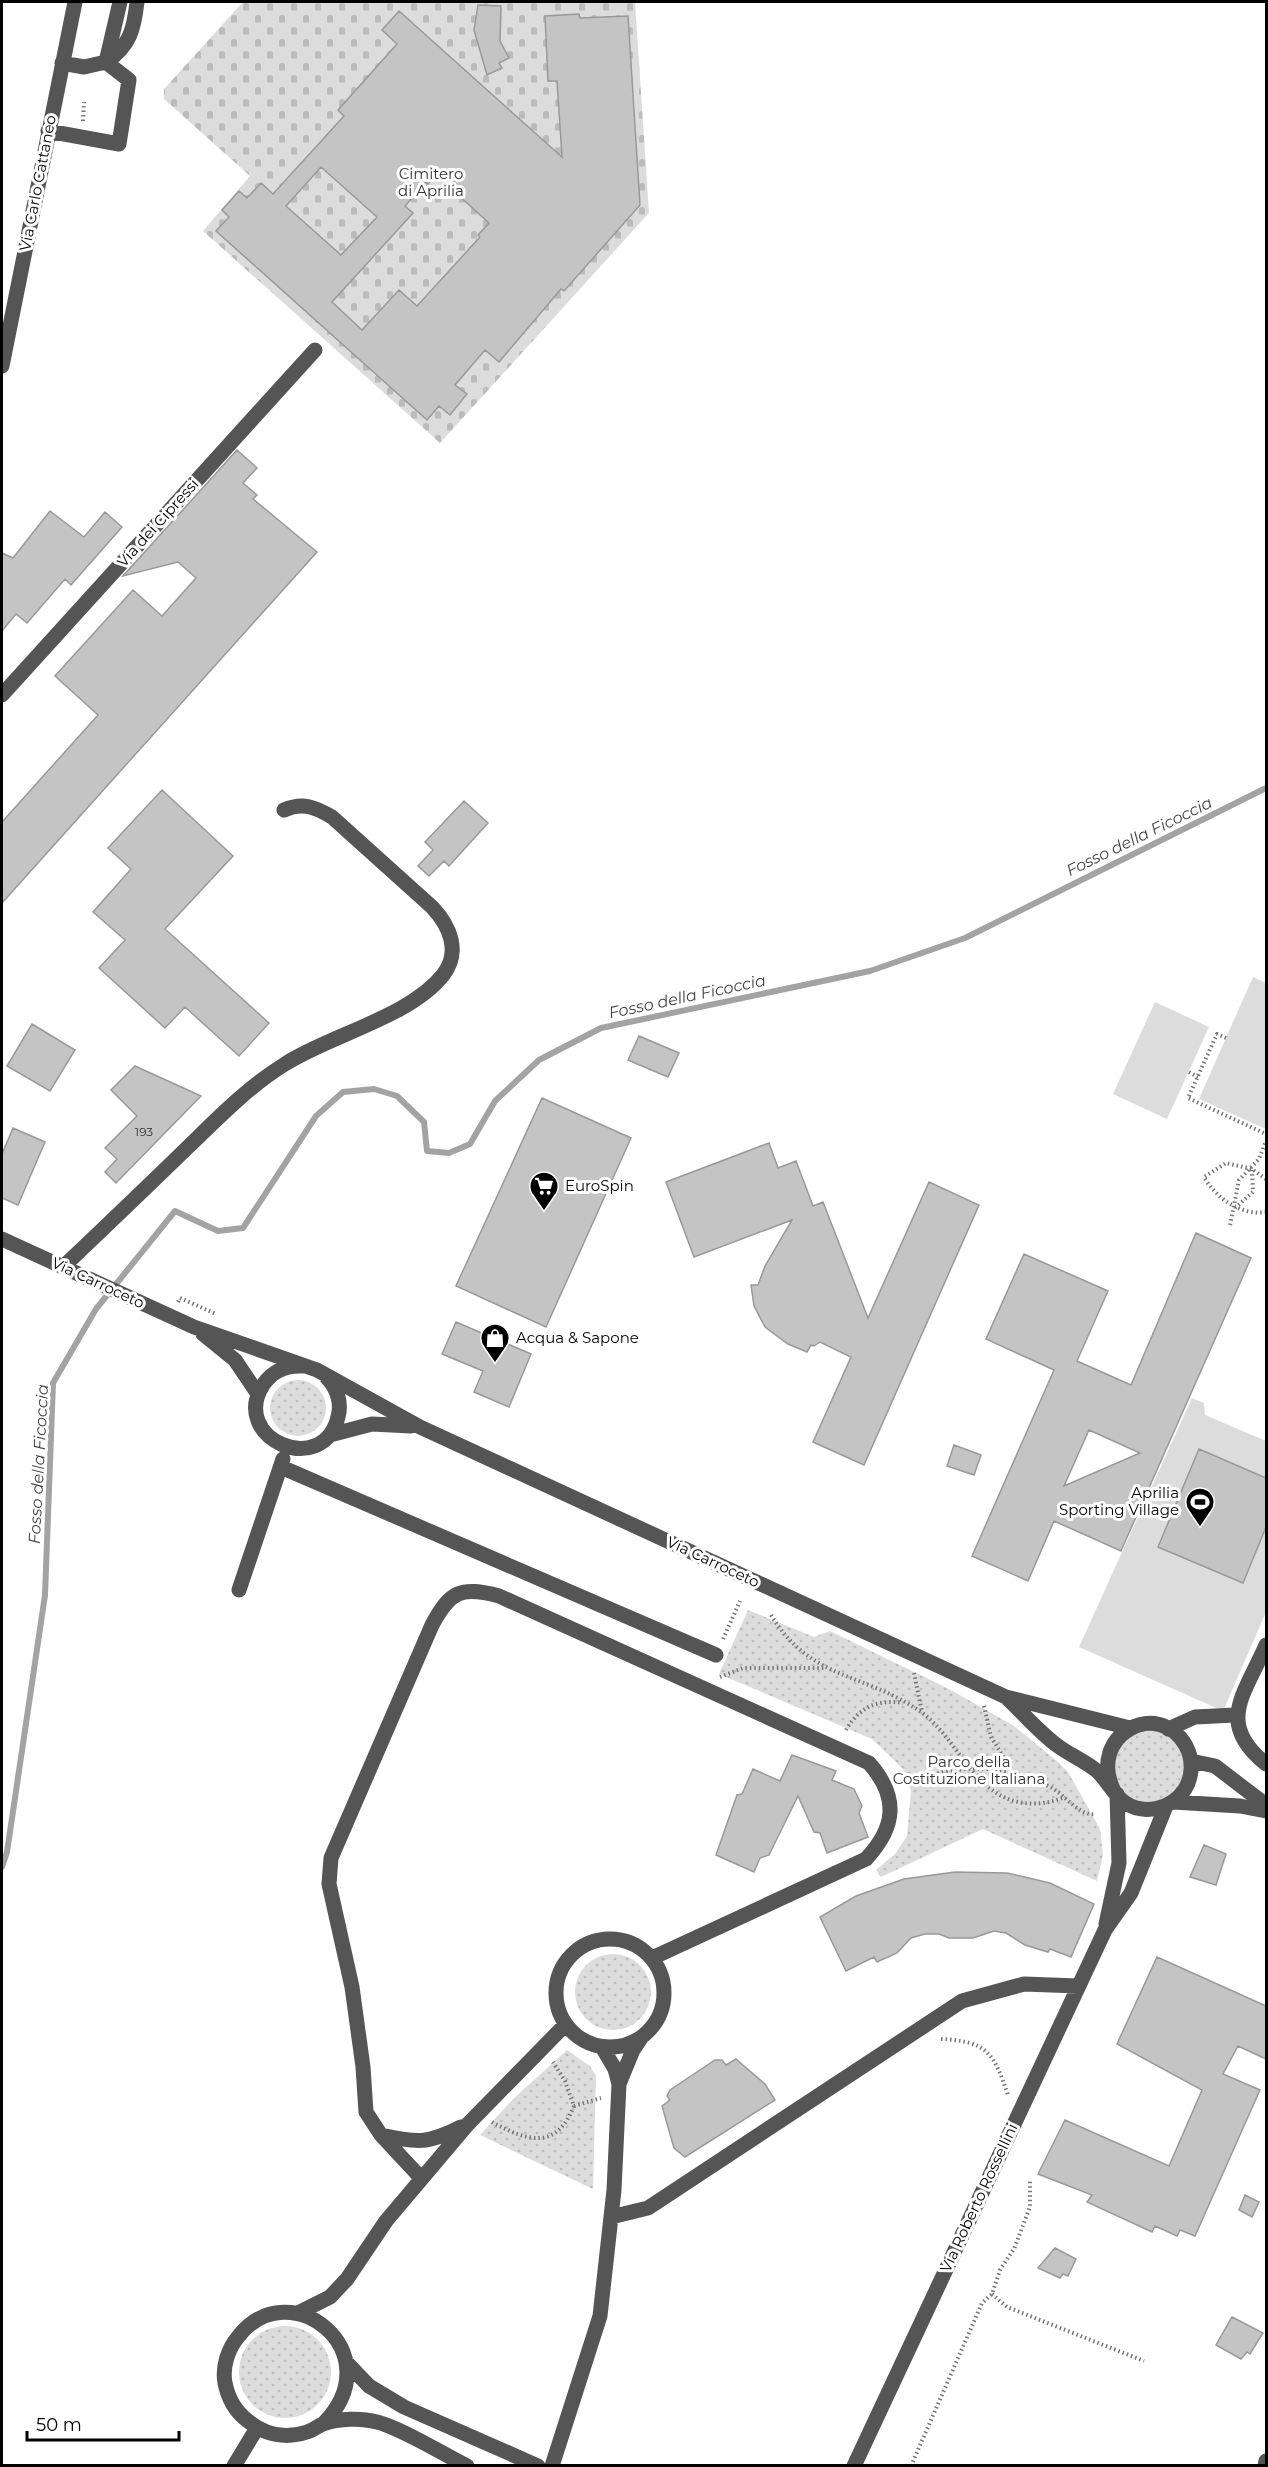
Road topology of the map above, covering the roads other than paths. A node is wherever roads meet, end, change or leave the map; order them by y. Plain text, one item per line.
1 (75, 2) edge
2 (120, 2) edge
3 (137, 2) edge
4 (106, 62) junction
5 (62, 63) junction
6 (48, 131) junction
7 (315, 350) dead end
8 (2, 366) edge
9 (2, 695) edge
10 (284, 810) dead end
11 (2, 1239) edge
12 (63, 1267) junction
13 (194, 1327) junction
14 (309, 1367) junction
15 (324, 1375) junction
16 (258, 1394) junction
17 (420, 1427) junction
18 (330, 1435) junction
19 (287, 1448) junction
20 (281, 1467) junction
21 (239, 1590) dead end
22 (1266, 1645) edge
23 (716, 1654) road end
24 (1006, 1696) junction
25 (1235, 1715) junction
26 (1130, 1728) junction
27 (1168, 1729) junction
28 (1191, 1761) junction
29 (1266, 1764) edge
30 (1115, 1792) junction
31 (1169, 1804) junction
32 (1266, 1805) edge
33 (1266, 1811) edge
34 (1105, 1930) junction
35 (652, 1958) junction
36 (1078, 1986) junction
37 (566, 2024) junction
38 (641, 2038) junction
39 (602, 2047) junction
40 (619, 2084) junction
41 (468, 2124) junction
42 (381, 2135) junction
43 (421, 2178) junction
44 (611, 2217) junction
45 (298, 2313) junction
46 (347, 2363) junction
47 (324, 2423) junction
48 (256, 2428) junction
49 (1266, 2461) edge
50 (234, 2466) edge
51 (467, 2466) edge
52 (537, 2466) edge
53 (552, 2466) edge
54 (854, 2466) edge
55 (1264, 2466) edge

1 - 5 street, Via Carlo Cattaneo
2 - 4 street
3 - 4 street
4 - 5 street
4 - 6 street
5 - 6 street, Via Carlo Cattaneo
6 - 8 street, Via Carlo Cattaneo
7 - 9 street, Via dei Cipressi
10 - 12 street
11 - 12 street, Via Carroceto
12 - 13 street, Via Carroceto
13 - 14 street, Via Carroceto
13 - 16 street, Via Carroceto
14 - 15 street, Via Carroceto
14 - 16 street
15 - 17 street, Via Carroceto
15 - 18 street
16 - 19 street
17 - 18 street, Via Carroceto
17 - 24 street, Via Carroceto
18 - 19 street, Via Carroceto
19 - 20 street
20 - 21 street
20 - 23 street
22 - 25 street
24 - 26 street, Via Carroceto
24 - 30 street, Via Carroceto
25 - 27 street
25 - 29 street
26 - 27 street, Via Carroceto
26 - 30 street
27 - 28 street
28 - 31 street
28 - 32 street
30 - 31 street, Via Carroceto
30 - 34 street, Via Roberto Rossellini
31 - 33 street, Via Carroceto
31 - 34 street, Via Roberto Rossellini
34 - 36 street, Via Roberto Rossellini
35 - 37 street
35 - 38 street
35 - 42 street
36 - 44 street
36 - 54 street, Via Roberto Rossellini
37 - 39 street
37 - 41 street
38 - 39 street
38 - 40 street
39 - 40 street
40 - 44 street
41 - 42 street
41 - 43 street
42 - 43 street
43 - 45 street
44 - 53 street
45 - 46 street
45 - 48 street
46 - 47 street
46 - 52 street
47 - 48 street
47 - 51 street
48 - 50 street
49 - 55 street

